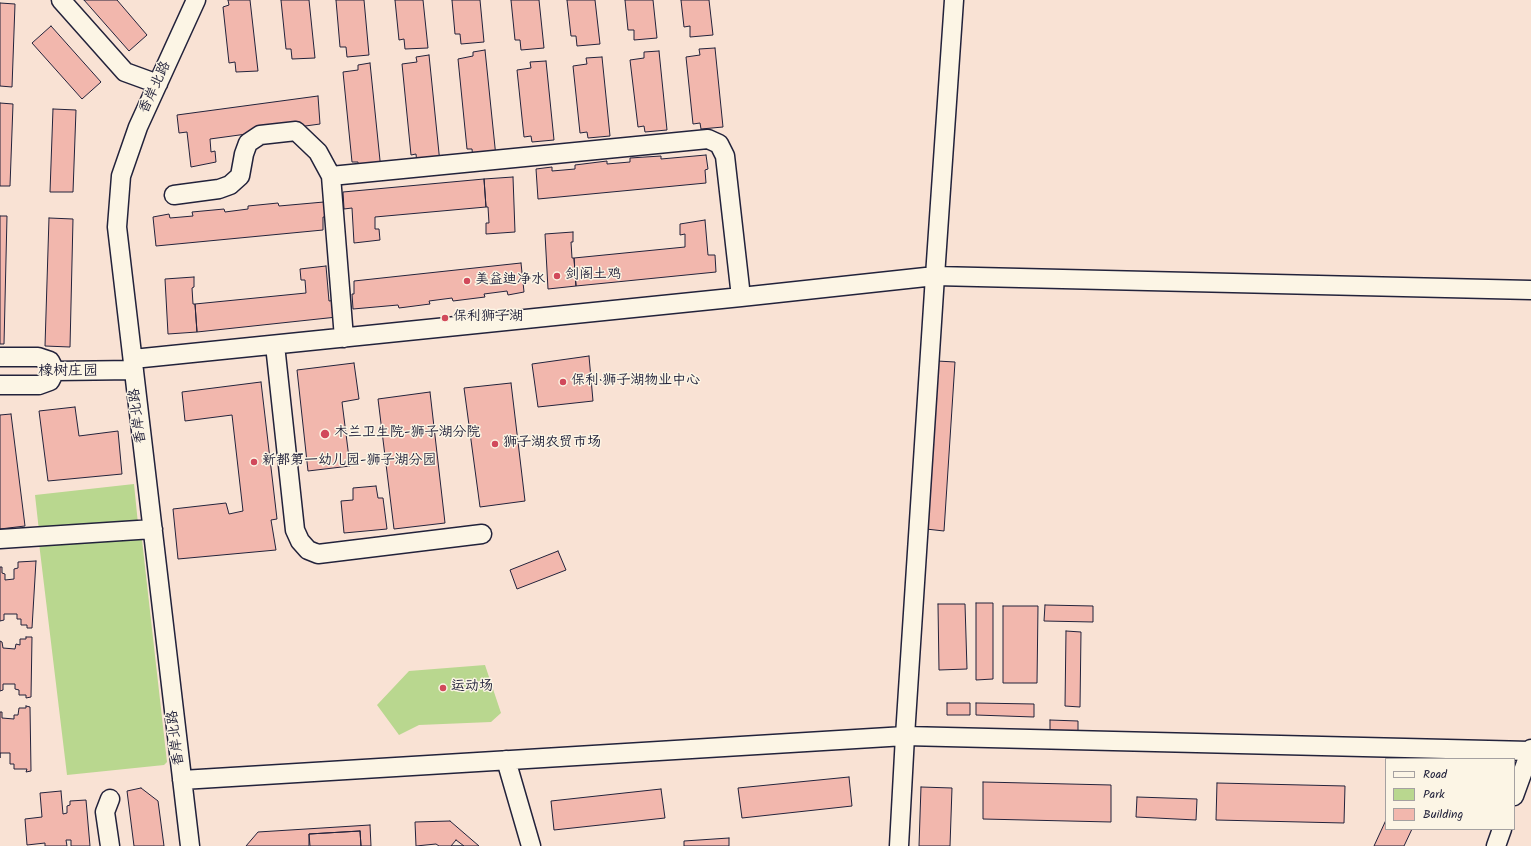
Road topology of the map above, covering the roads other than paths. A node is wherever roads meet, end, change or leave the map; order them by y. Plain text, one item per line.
1 (61, 0) edge
2 (196, 0) edge
3 (954, 0) edge
4 (158, 84) junction
5 (331, 176) junction
6 (174, 195) dead end
7 (935, 276) junction
8 (1531, 290) edge
9 (741, 297) junction
10 (344, 338) junction
11 (275, 345) junction
12 (0, 357) edge
13 (133, 365) junction
14 (55, 372) junction
15 (0, 385) edge
16 (153, 529) junction
17 (482, 534) dead end
18 (0, 539) edge
19 (905, 736) junction
20 (1531, 750) edge
21 (506, 760) junction
22 (182, 780) junction
23 (1515, 793) edge
24 (110, 799) dead end
25 (1502, 830) edge
26 (110, 846) edge
27 (190, 846) edge
28 (531, 846) edge
29 (899, 846) edge
30 (1496, 846) edge

1 - 4 street
2 - 4 street, 香岸北路
3 - 7 street
4 - 13 street, 香岸北路
5 - 6 street
5 - 9 street
5 - 10 street
7 - 8 street
7 - 9 street
7 - 19 street
9 - 10 street
10 - 11 street
11 - 13 street
11 - 17 street
12 - 14 street
13 - 14 street
13 - 16 street, 香岸北路
14 - 15 street
16 - 18 street
16 - 22 street, 香岸北路
19 - 20 street
19 - 21 street
19 - 29 street
20 - 23 street
21 - 22 street
21 - 28 street
22 - 27 street, 香岸北路
24 - 26 street
25 - 30 street

